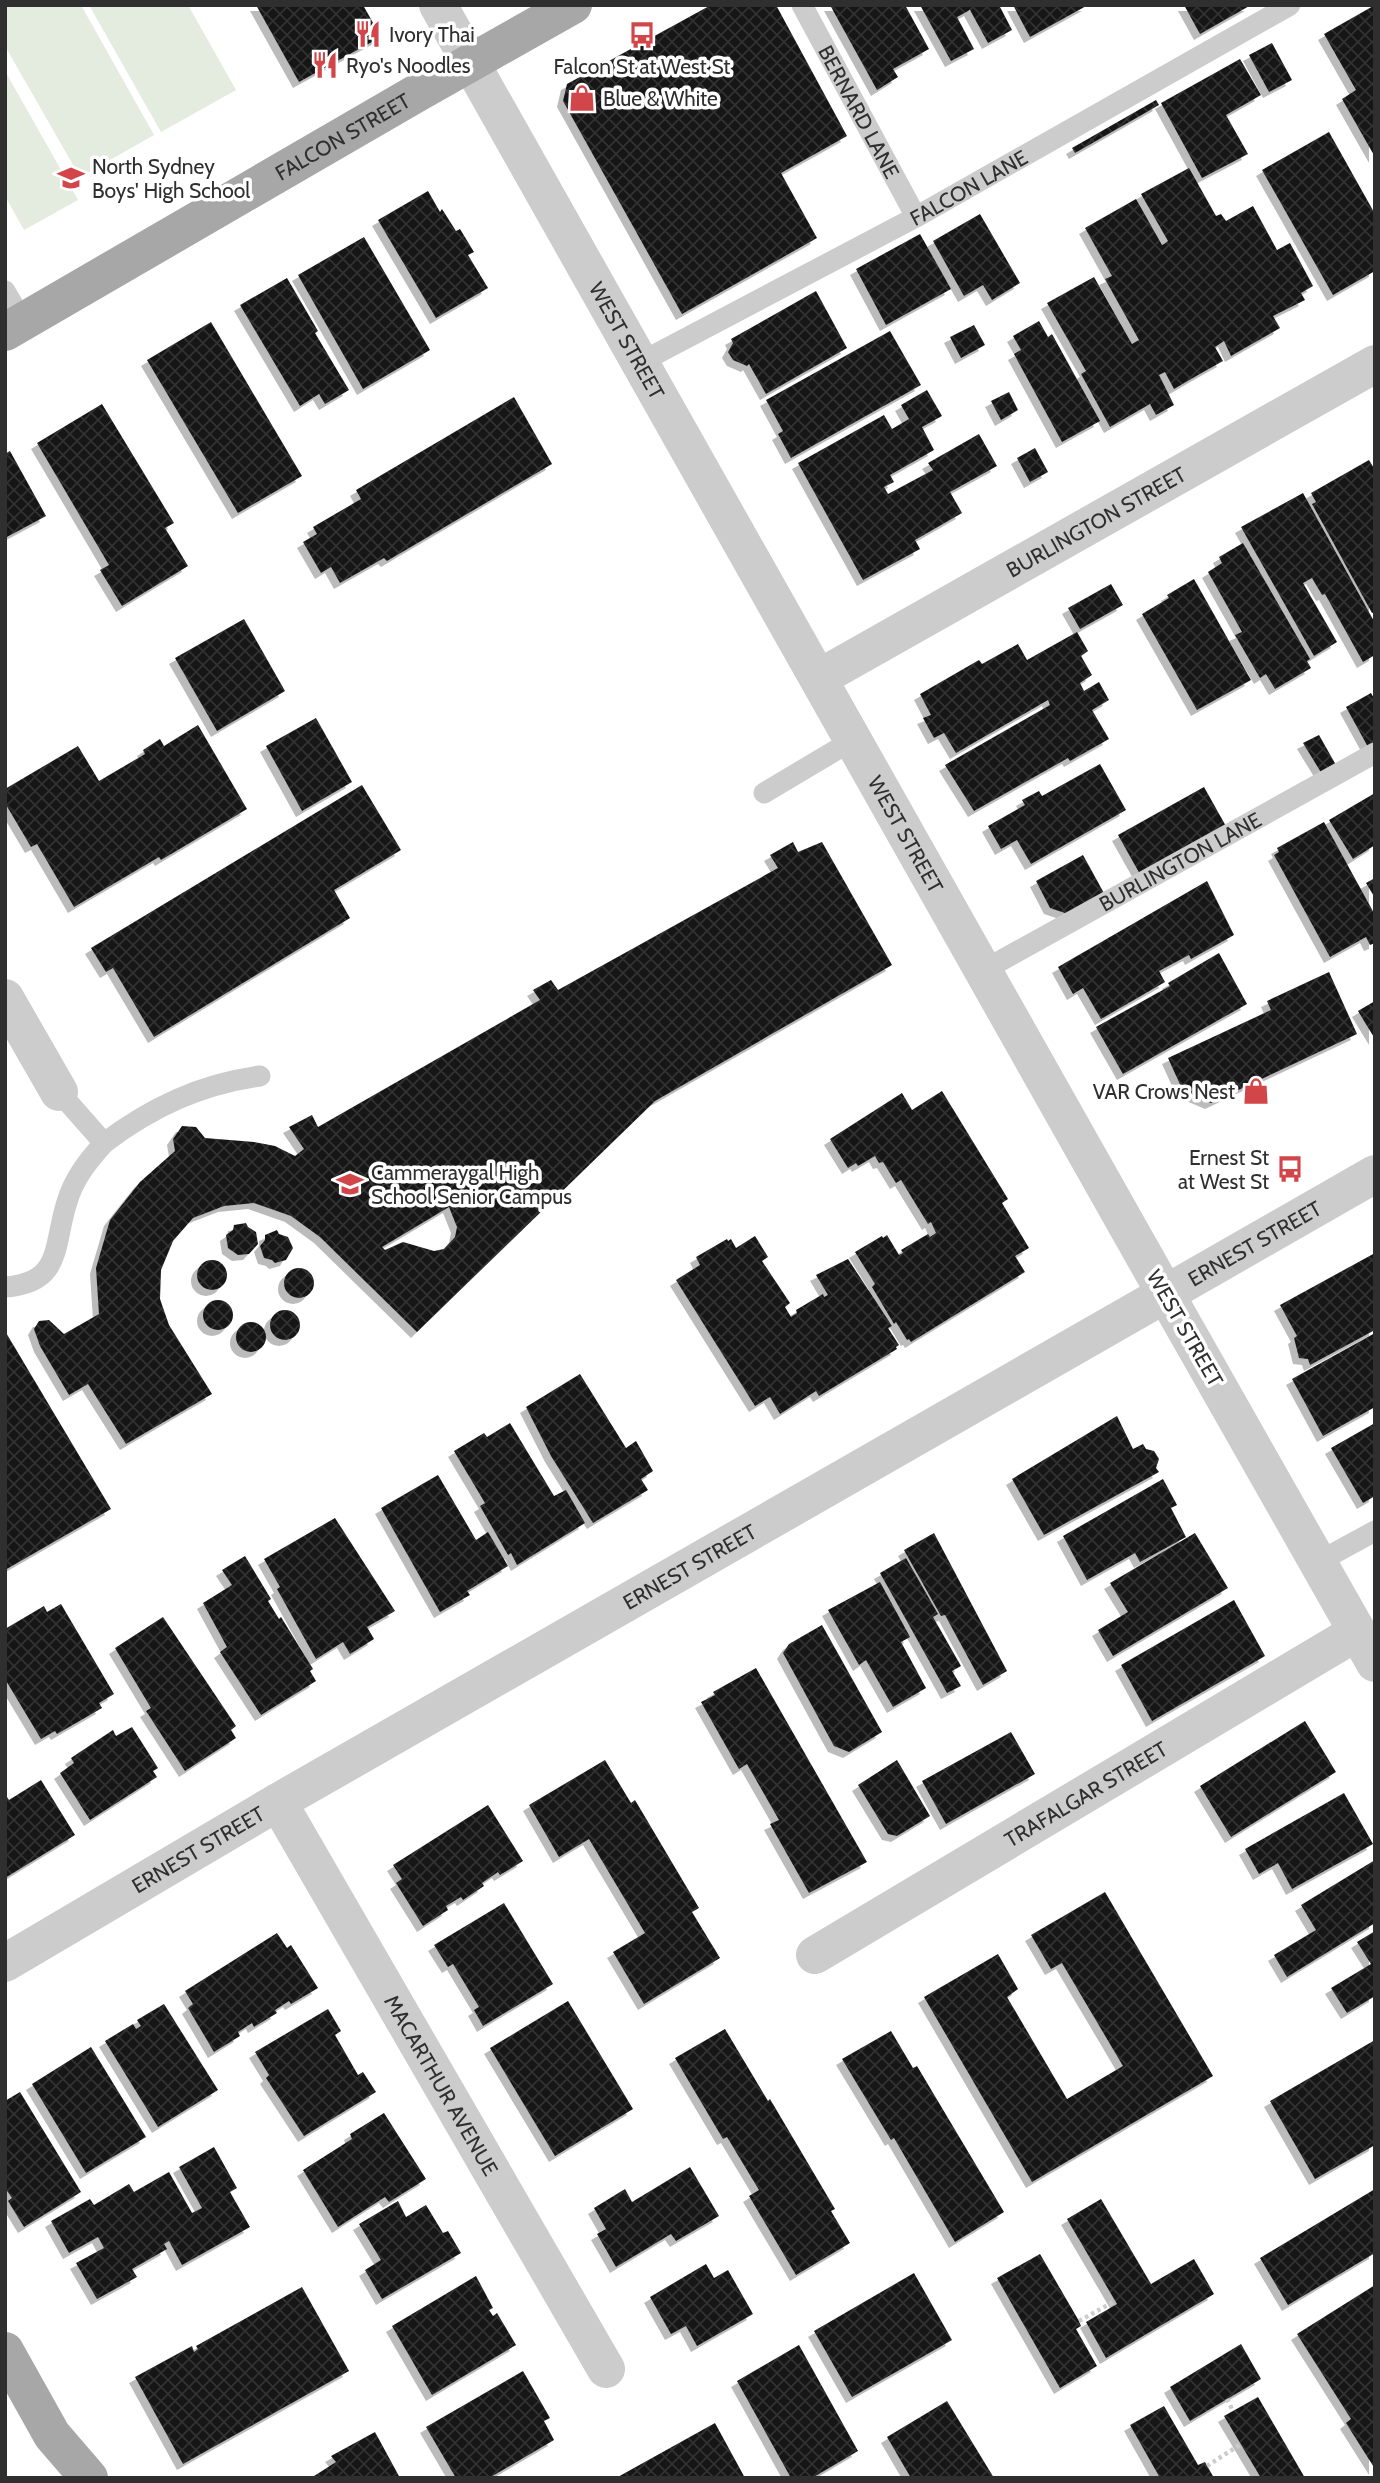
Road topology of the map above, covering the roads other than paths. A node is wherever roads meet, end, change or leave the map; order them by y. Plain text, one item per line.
1 (438, 5) edge
2 (573, 5) edge
3 (802, 5) edge
4 (1290, 5) edge
5 (470, 63) junction
6 (916, 217) junction
7 (11, 315) edge
8 (641, 362) junction
9 (1375, 364) edge
10 (819, 678) junction
11 (853, 740) junction
12 (1375, 753) edge
13 (764, 793) dead end
14 (984, 970) junction
15 (5, 998) edge
16 (260, 1076) dead end
17 (59, 1092) joint
18 (104, 1143) junction
19 (1375, 1174) edge
20 (5, 1287) edge
21 (1164, 1293) junction
22 (1375, 1531) edge
23 (1318, 1562) junction
24 (1366, 1647) edge
25 (278, 1802) junction
26 (815, 1955) dead end
27 (5, 1963) edge
28 (5, 2351) edge
29 (606, 2369) dead end
30 (52, 2435) junction
31 (59, 2478) edge
32 (89, 2478) edge

1 - 5 street, WEST STREET
2 - 5 main road, FALCON STREET
3 - 6 lane, BERNARD LANE
4 - 6 lane, FALCON LANE
5 - 7 main road, FALCON STREET
5 - 8 street, WEST STREET
6 - 8 lane, FALCON LANE
8 - 10 street, WEST STREET
9 - 10 street, BURLINGTON STREET
10 - 11 street, WEST STREET
11 - 13 lane
11 - 14 street, WEST STREET
12 - 14 lane, BURLINGTON LANE
14 - 21 street, WEST STREET
15 - 17 street
16 - 18 lane
17 - 18 lane
18 - 20 lane
19 - 21 street, ERNEST STREET
21 - 23 street, WEST STREET
21 - 25 street, ERNEST STREET
22 - 23 lane
23 - 24 street, WEST STREET
24 - 26 street, TRAFALGAR STREET
25 - 27 street, ERNEST STREET
25 - 29 street, MACARTHUR AVENUE
28 - 30 main road
30 - 31 main road
30 - 32 main road

